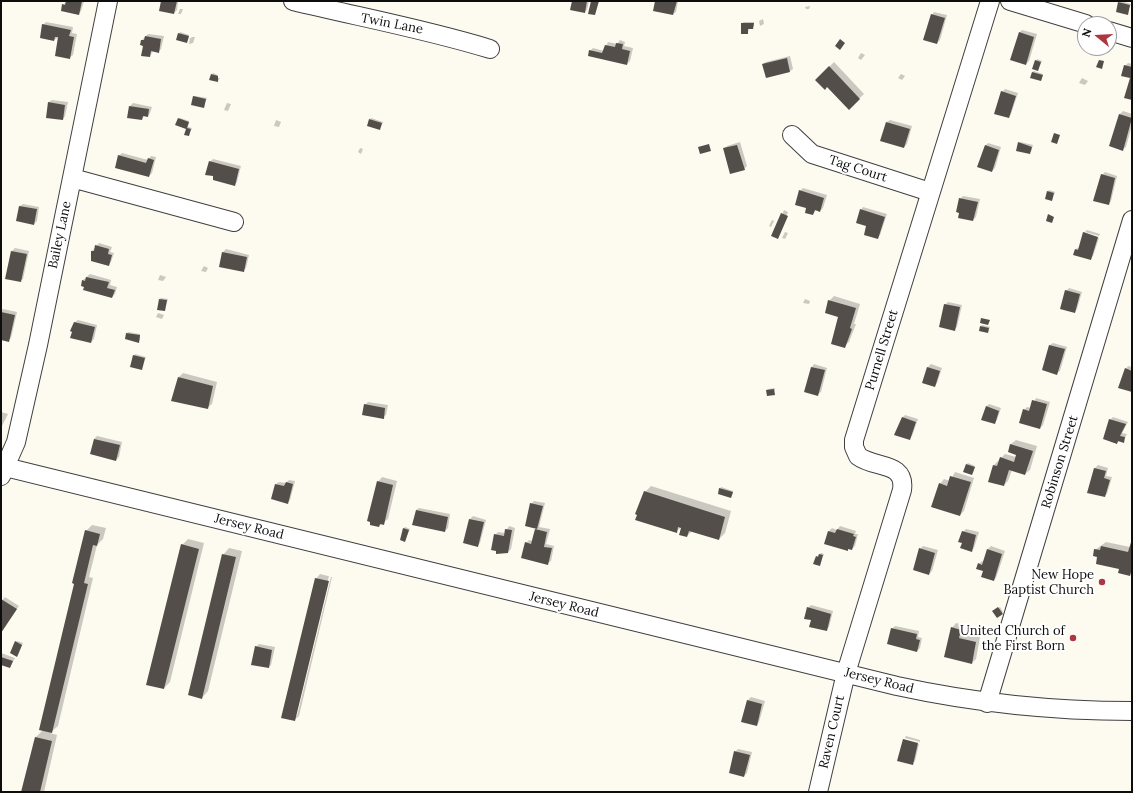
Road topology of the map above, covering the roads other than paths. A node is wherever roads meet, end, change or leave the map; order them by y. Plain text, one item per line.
1 (108, 1) edge
2 (293, 1) edge
3 (990, 1) edge
4 (1010, 1) edge
5 (1077, 21) edge
6 (1117, 33) edge
7 (1132, 38) edge
8 (490, 49) dead end
9 (792, 135) dead end
10 (72, 178) junction
11 (930, 192) junction
12 (1132, 220) edge
13 (234, 222) dead end
14 (3, 470) edge
15 (846, 673) junction
16 (987, 703) junction
17 (1132, 710) edge
18 (818, 792) edge

1 - 10 street, Bailey Lane
2 - 8 street, Twin Lane
3 - 11 street, Purnell Street
4 - 5 street
6 - 7 street
9 - 11 street, Tag Court
10 - 13 street
10 - 14 street, Bailey Lane
11 - 15 street, Purnell Street
12 - 16 street, Robinson Street
14 - 15 street, Jersey Road
15 - 16 street, Jersey Road
15 - 18 street, Raven Court
16 - 17 street, Jersey Road

